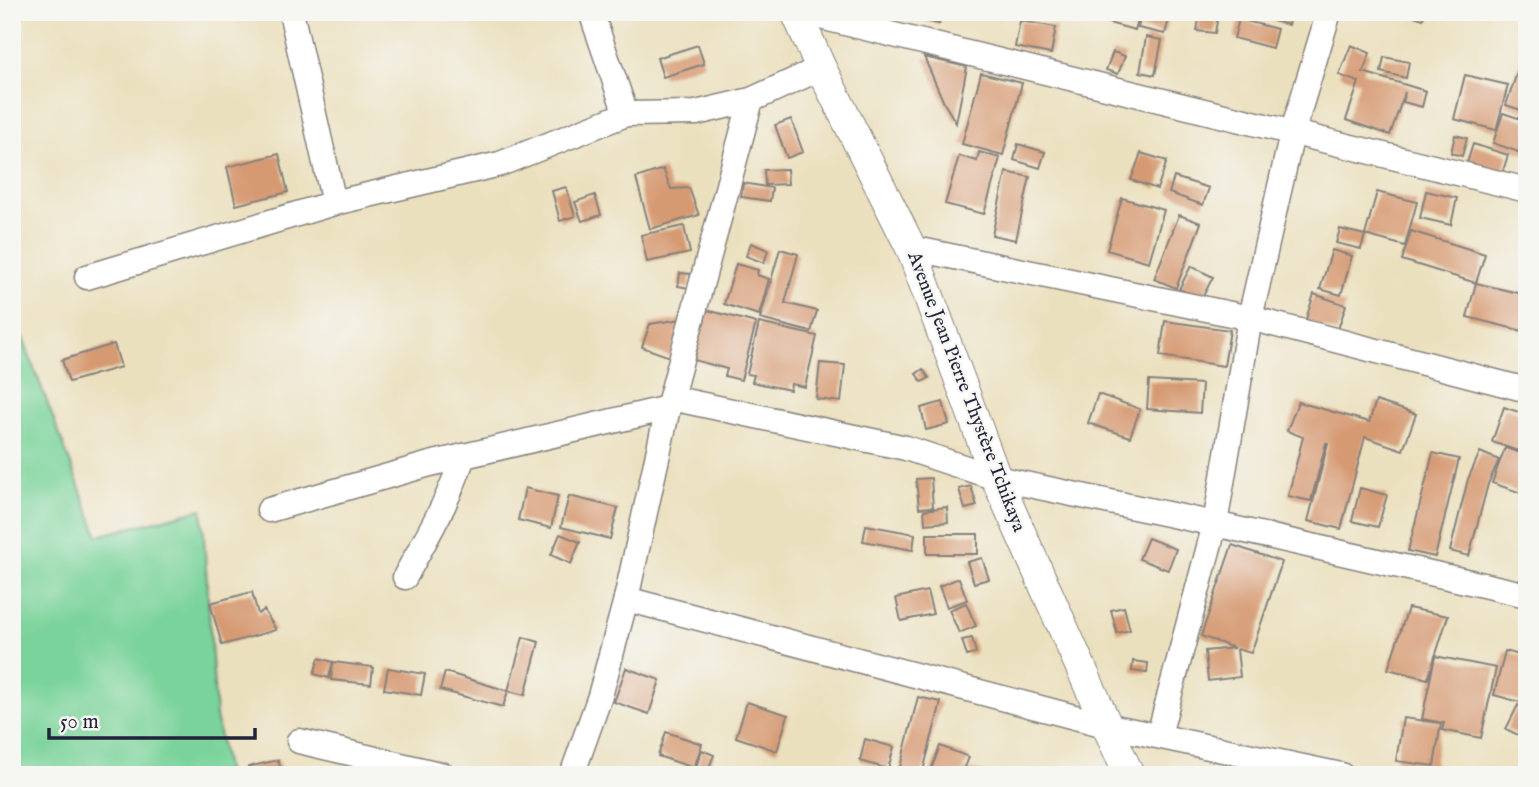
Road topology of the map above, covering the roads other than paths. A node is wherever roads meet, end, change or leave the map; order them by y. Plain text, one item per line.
1 (291, 12) edge
2 (590, 12) edge
3 (798, 12) edge
4 (1329, 12) edge
5 (821, 68) junction
6 (751, 100) junction
7 (626, 114) junction
8 (1292, 134) junction
9 (1527, 190) edge
10 (334, 203) junction
11 (911, 248) junction
12 (87, 277) dead end
13 (1250, 318) junction
14 (1527, 390) edge
15 (669, 403) junction
16 (463, 456) junction
17 (996, 478) junction
18 (269, 510) dead end
19 (1215, 524) junction
20 (405, 577) dead end
21 (1527, 595) edge
22 (626, 598) junction
23 (1105, 725) junction
24 (1159, 735) junction
25 (299, 741) dead end
26 (443, 775) edge
27 (572, 775) edge
28 (1129, 775) edge
29 (1340, 775) edge

1 - 10 street
2 - 7 street
3 - 5 street, Avenue Jean Pierre Thystère Tchikaya
3 - 8 street
4 - 8 street
5 - 6 street
5 - 11 street, Avenue Jean Pierre Thystère Tchikaya
6 - 7 street
6 - 15 street
7 - 10 street
8 - 9 street
8 - 13 street
10 - 12 street
11 - 13 street
11 - 17 street, Avenue Jean Pierre Thystère Tchikaya
13 - 14 street
13 - 19 street
15 - 16 street
15 - 17 street
15 - 22 street
16 - 18 street
16 - 20 street
17 - 19 street
17 - 23 street, Avenue Jean Pierre Thystère Tchikaya
19 - 21 street
19 - 24 street
22 - 23 street
22 - 27 street
23 - 24 street
23 - 28 street, Avenue Jean Pierre Thystère Tchikaya
24 - 29 street
25 - 26 street

